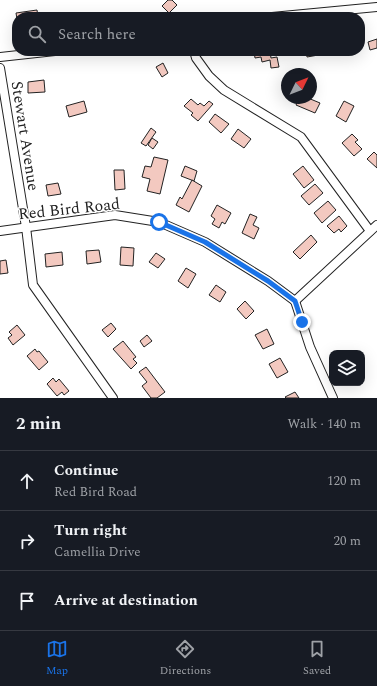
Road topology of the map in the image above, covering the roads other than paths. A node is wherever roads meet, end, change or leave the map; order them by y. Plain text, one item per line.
1 (377, 7) edge
2 (324, 12) edge
3 (12, 56) edge
4 (195, 56) edge
5 (0, 57) edge
6 (0, 68) edge
7 (377, 225) edge
8 (26, 227) junction
9 (0, 231) edge
10 (370, 231) junction
11 (295, 301) junction
12 (113, 398) edge
13 (333, 398) edge

1 - 2 street
3 - 5 street
4 - 10 street
6 - 8 street, Stewart Avenue
7 - 10 street
8 - 9 street, Red Bird Road
8 - 11 street, Red Bird Road
8 - 12 street, Stewart Avenue
10 - 11 street
11 - 13 street

